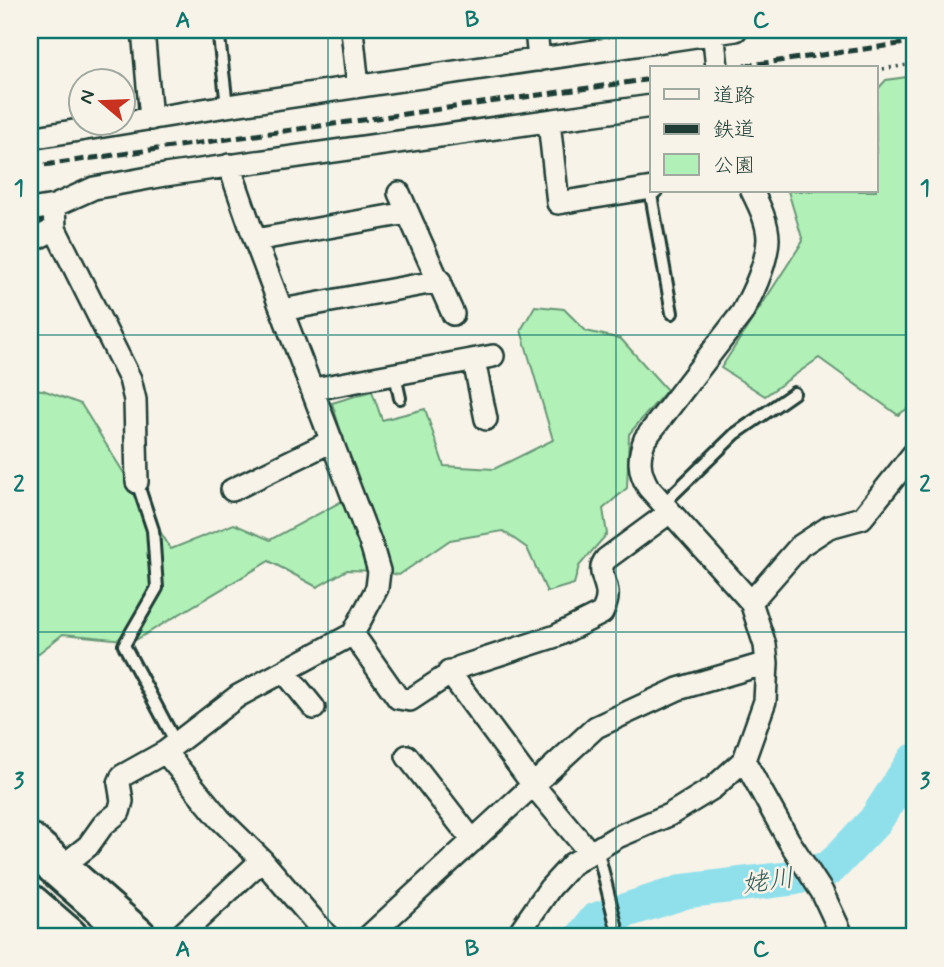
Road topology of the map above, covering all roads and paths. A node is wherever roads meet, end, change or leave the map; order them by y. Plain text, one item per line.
1 (143, 30) edge
2 (352, 30) edge
3 (536, 30) edge
4 (736, 30) edge
5 (713, 35) edge
6 (219, 37) dead end
7 (539, 60) junction
8 (914, 64) edge
9 (717, 66) edge
10 (878, 70) edge
11 (358, 86) junction
12 (227, 106) junction
13 (650, 106) edge
14 (151, 119) junction
15 (549, 122) junction
16 (30, 138) edge
17 (229, 165) junction
18 (650, 189) edge
19 (652, 192) edge
20 (752, 192) edge
21 (398, 193) dead end
22 (54, 206) junction
23 (30, 210) edge
24 (407, 213) junction
25 (55, 229) junction
26 (255, 240) junction
27 (30, 242) edge
28 (440, 281) junction
29 (282, 310) junction
30 (672, 313) dead end
31 (453, 314) dead end
32 (395, 375) junction
33 (314, 389) junction
34 (794, 393) dead end
35 (400, 398) dead end
36 (486, 419) dead end
37 (332, 441) junction
38 (914, 453) edge
39 (137, 482) joint
40 (232, 490) dead end
41 (666, 508) junction
42 (751, 602) junction
43 (353, 634) junction
44 (767, 663) junction
45 (284, 671) junction
46 (449, 672) junction
47 (314, 708) dead end
48 (171, 747) junction
49 (407, 756) dead end
50 (744, 761) junction
51 (533, 785) junction
52 (473, 841) junction
53 (30, 843) edge
54 (594, 851) junction
55 (262, 860) junction
56 (45, 870) edge
57 (30, 904) edge
58 (618, 933) edge
59 (68, 937) edge
60 (104, 937) edge
61 (137, 937) edge
62 (179, 937) edge
63 (328, 937) edge
64 (368, 937) edge
65 (516, 937) edge
66 (843, 937) edge

1 - 14 street
2 - 11 street
3 - 7 street
4 - 5 street
5 - 7 street
5 - 9 street
6 - 12 lane
7 - 11 street
8 - 10 path
11 - 12 street
12 - 14 street
13 - 15 street
14 - 16 street
15 - 17 street
15 - 18 street
17 - 22 street
17 - 26 street
19 - 30 lane
20 - 41 street
21 - 24 street
22 - 23 street
22 - 25 street
24 - 26 street
24 - 28 street
25 - 27 street
25 - 39 street
26 - 29 street
28 - 29 street
28 - 31 street
29 - 33 street
32 - 33 street
32 - 35 lane
32 - 36 street
33 - 37 street
34 - 41 lane
37 - 40 street
37 - 43 street
38 - 42 street
39 - 48 lane
41 - 42 street
41 - 46 street
42 - 44 street
43 - 45 street
43 - 46 street
44 - 50 street
44 - 51 street
45 - 47 street
45 - 48 street
46 - 51 street
48 - 55 street
48 - 56 street
49 - 52 street
50 - 54 street
50 - 66 street
51 - 52 street
51 - 54 street
52 - 64 street
53 - 56 highway
54 - 58 lane
54 - 65 street
55 - 62 street
55 - 63 street
56 - 60 highway
56 - 61 highway
57 - 59 highway

